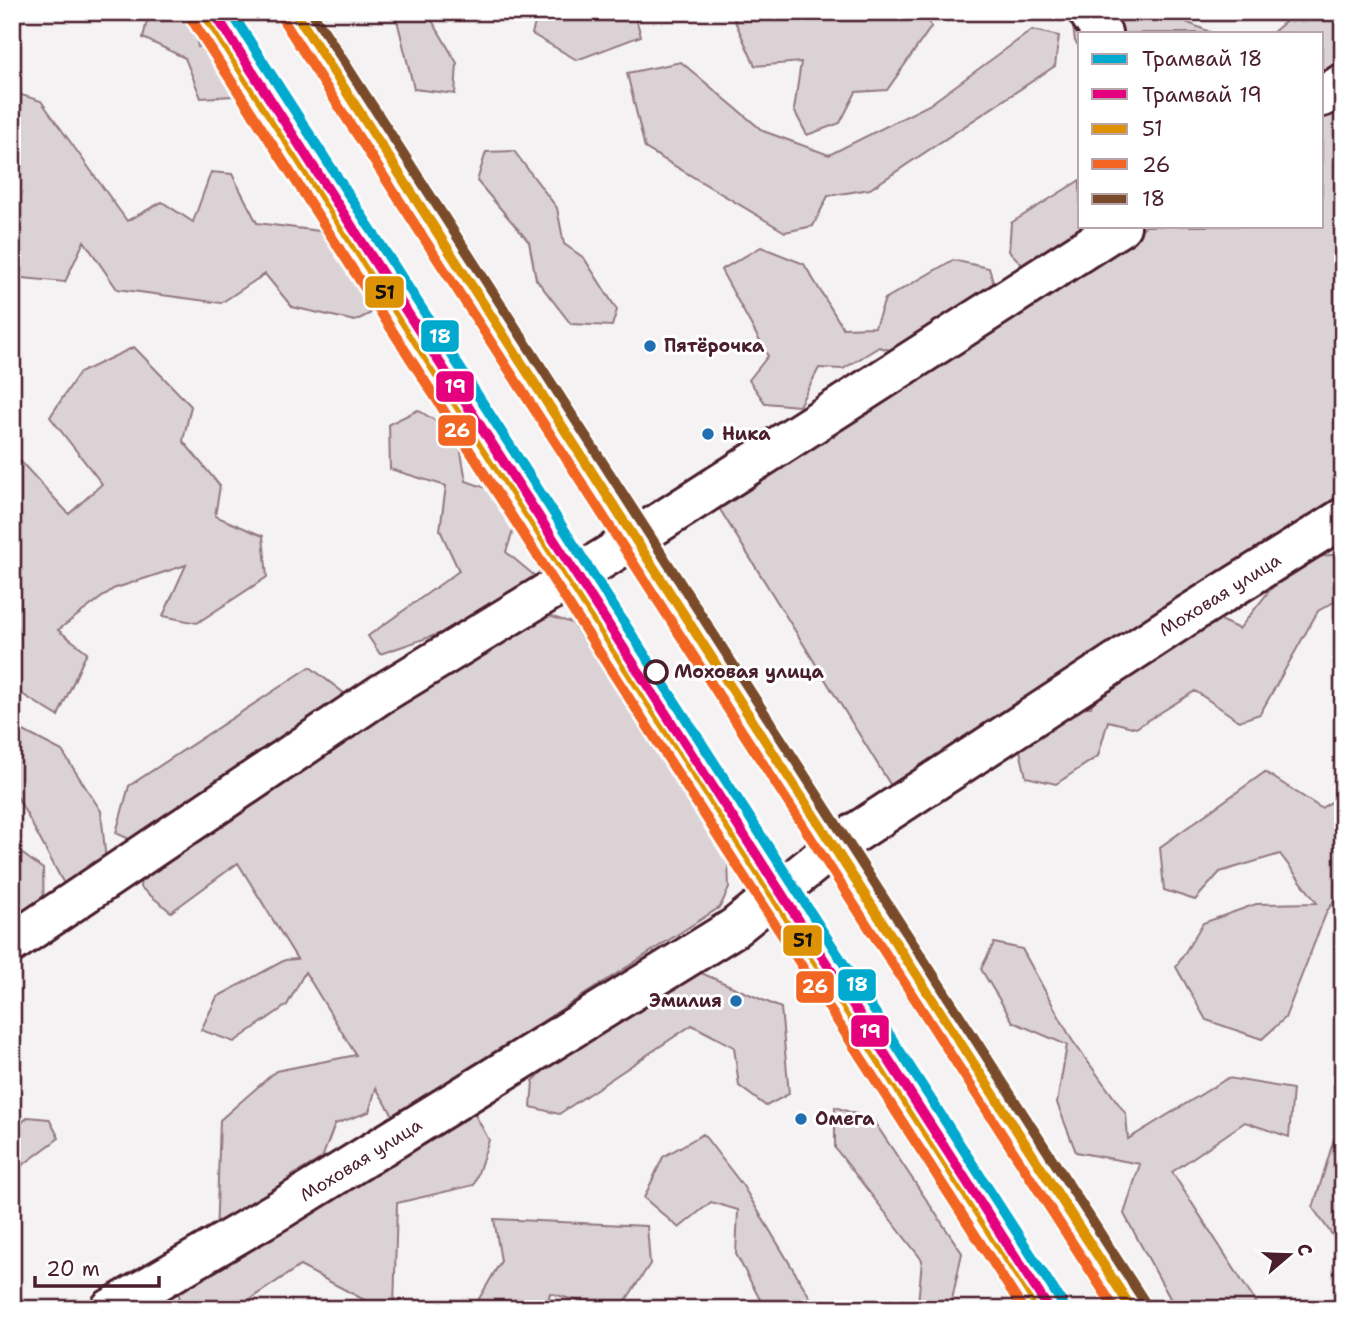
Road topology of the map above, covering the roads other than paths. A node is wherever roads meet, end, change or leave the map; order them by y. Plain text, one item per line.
1 (204, 12) edge
2 (295, 12) edge
3 (1088, 12) edge
4 (1101, 32) edge
5 (1343, 83) edge
6 (1324, 96) edge
7 (1118, 228) edge
8 (1343, 518) edge
9 (635, 538) junction
10 (570, 580) junction
11 (834, 847) junction
12 (772, 894) junction
13 (12, 943) edge
14 (110, 1309) edge
15 (1040, 1309) edge
16 (1132, 1309) edge

1 - 10 main road
2 - 9 main road
3 - 4 main road
5 - 6 main road
7 - 9 main road
8 - 11 main road, Моховая улица
9 - 10 main road
9 - 11 main road
10 - 12 main road
10 - 13 main road
11 - 12 main road, Моховая улица
11 - 16 main road
12 - 14 main road, Моховая улица
12 - 15 main road

